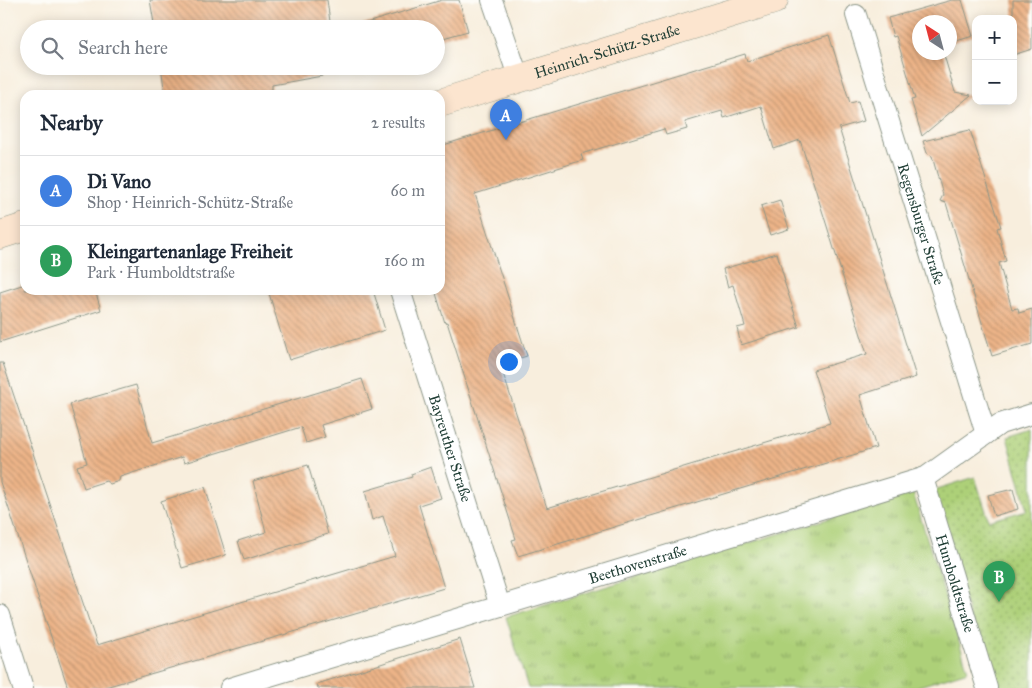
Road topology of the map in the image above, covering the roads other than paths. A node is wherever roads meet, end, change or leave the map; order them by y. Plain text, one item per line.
1 (492, 0) edge
2 (774, 0) edge
3 (856, 15) dead end
4 (519, 78) junction
5 (445, 101) edge
6 (20, 229) edge
7 (0, 235) edge
8 (402, 295) edge
9 (1032, 414) edge
10 (986, 434) junction
11 (923, 478) junction
12 (500, 606) junction
13 (0, 614) edge
14 (23, 688) edge
15 (230, 688) edge
16 (987, 688) edge

1 - 4 street
2 - 4 main road, Heinrich-Schütz-Straße
3 - 10 street, Regensburger Straße
4 - 5 main road, Heinrich-Schütz-Straße
6 - 7 main road
8 - 12 street, Bayreuther Straße
9 - 10 street, Beethovenstraße
10 - 11 street, Beethovenstraße
11 - 12 street, Beethovenstraße
11 - 16 street, Humboldtstraße
12 - 15 street, Beethovenstraße
13 - 14 street

